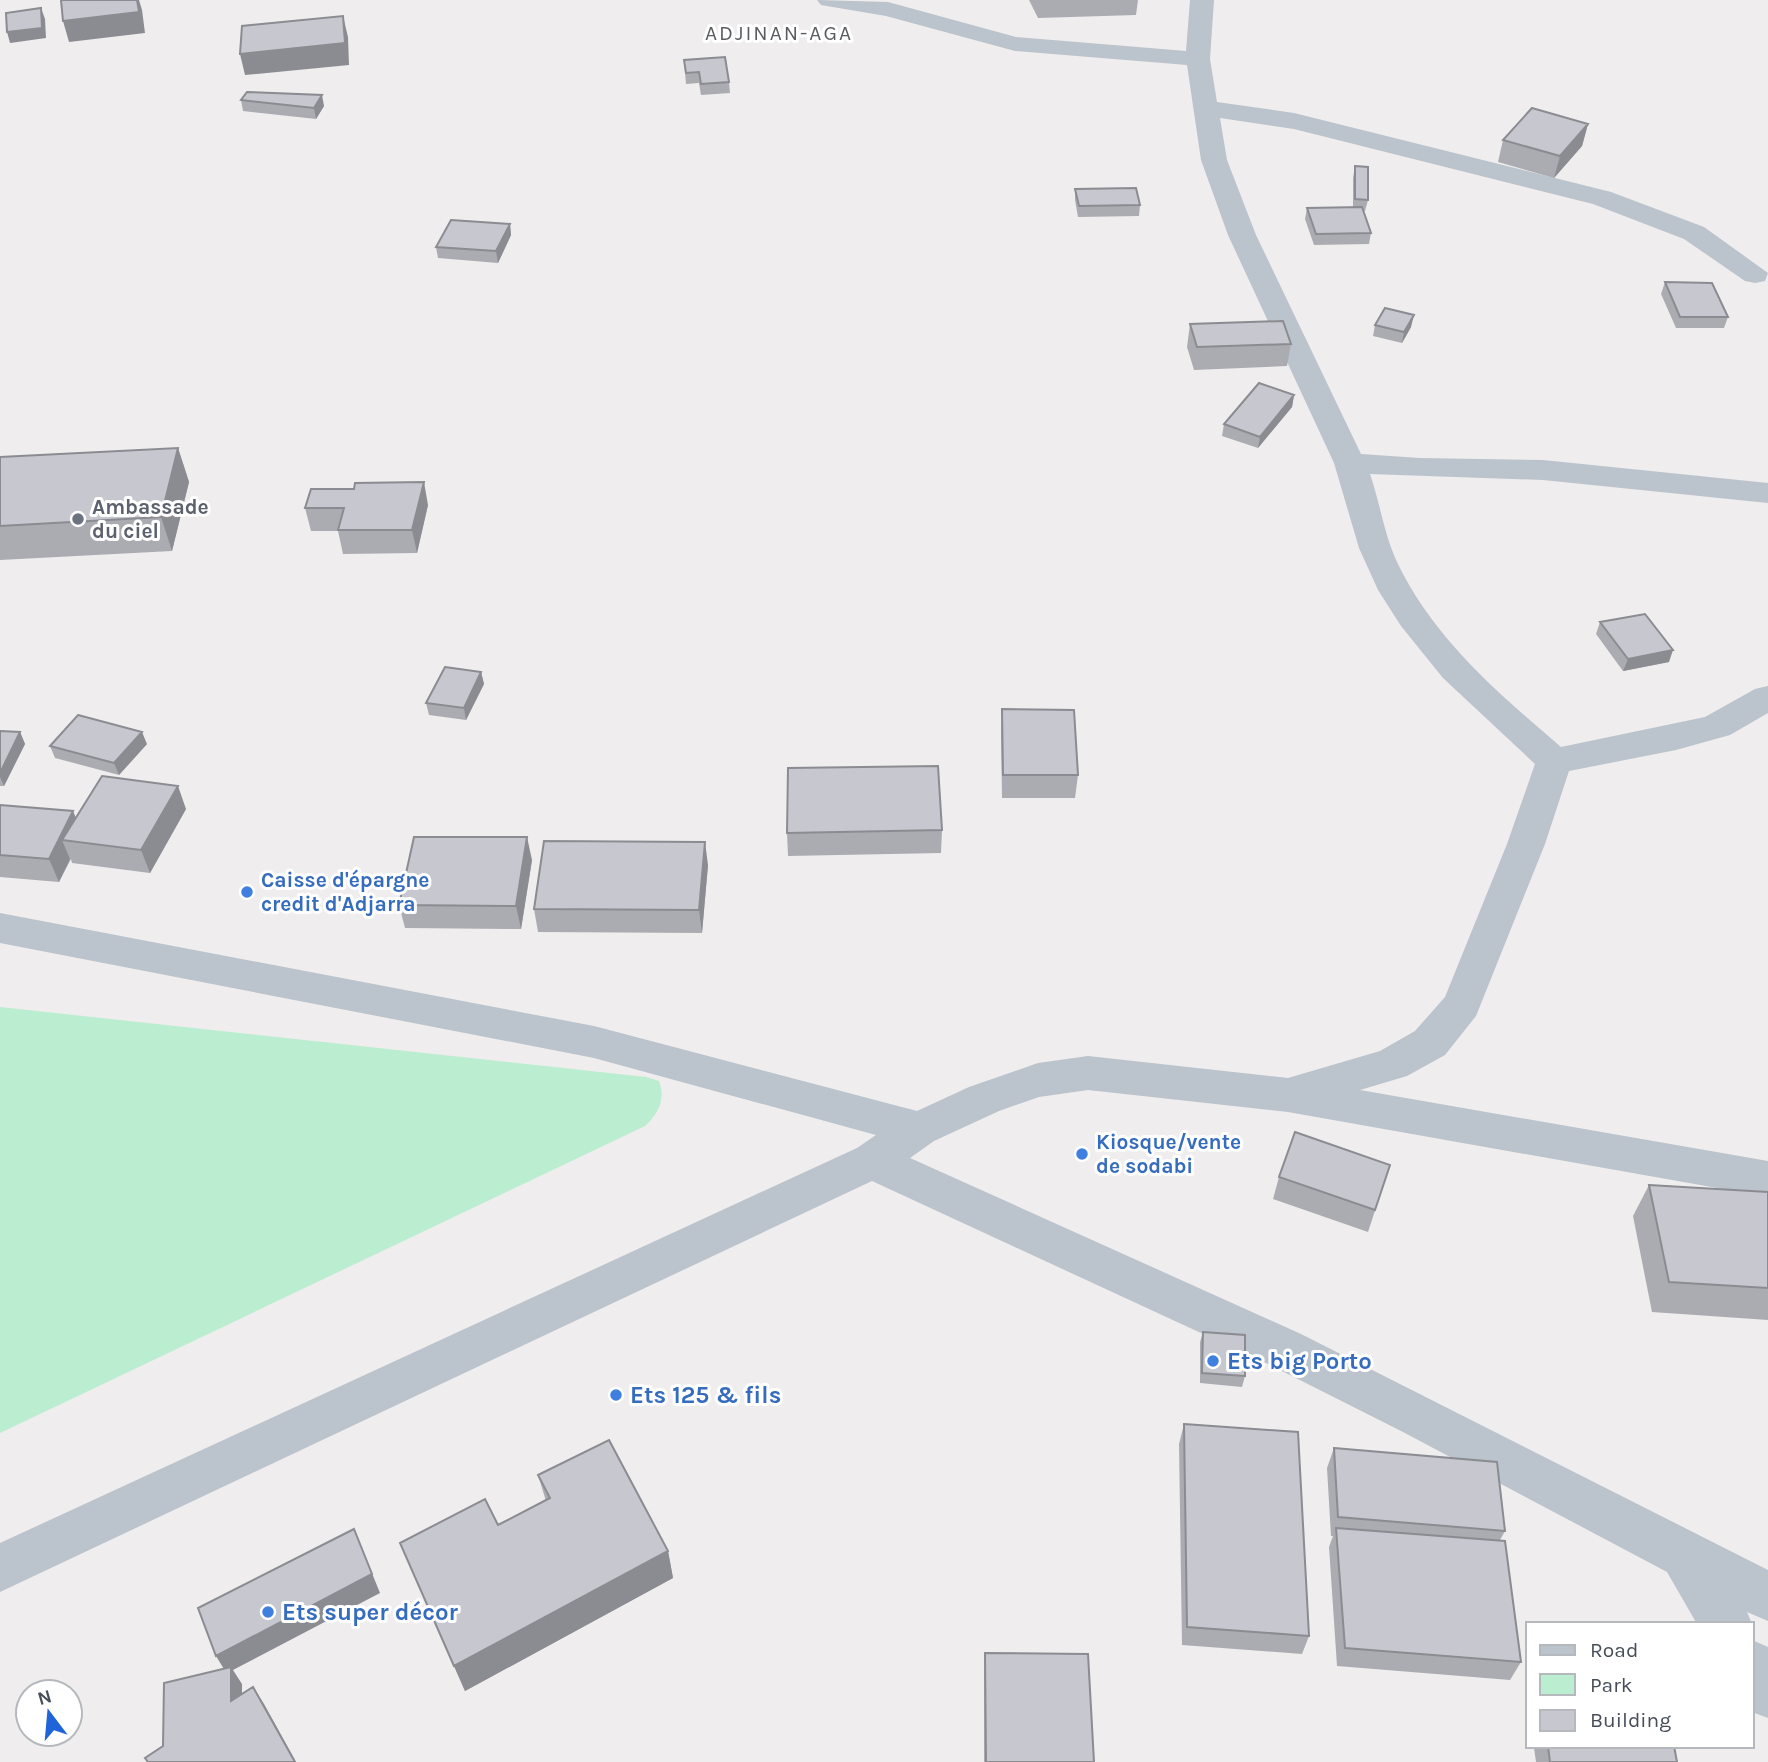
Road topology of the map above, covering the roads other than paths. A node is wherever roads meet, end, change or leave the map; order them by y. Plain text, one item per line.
1 (829, 0) edge
2 (1202, 0) edge
3 (1198, 58) junction
4 (1205, 108) junction
5 (1755, 275) dead end
6 (1350, 463) junction
7 (1768, 494) edge
8 (1768, 698) edge
9 (1555, 761) junction
10 (0, 928) edge
11 (1288, 1095) junction
12 (919, 1129) junction
13 (872, 1161) junction
14 (1768, 1179) edge
15 (1685, 1556) junction
16 (0, 1568) edge
17 (1768, 1596) edge
18 (1725, 1622) edge
19 (1754, 1669) edge
20 (1768, 1692) edge

1 - 3 street
2 - 3 street
3 - 4 street
4 - 5 street
4 - 6 street
6 - 7 street
6 - 9 street
8 - 9 street
9 - 11 street
10 - 12 street
11 - 12 street
11 - 14 street
12 - 13 street
13 - 15 street
13 - 16 street
15 - 17 street
15 - 18 street
19 - 20 street

